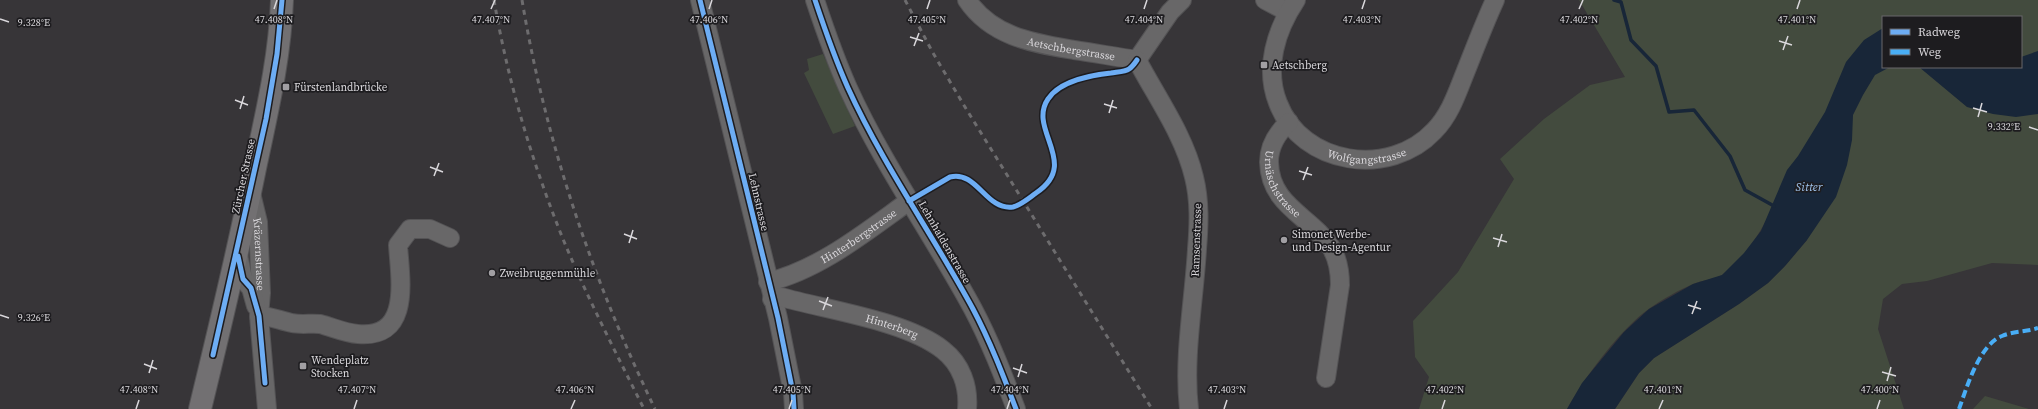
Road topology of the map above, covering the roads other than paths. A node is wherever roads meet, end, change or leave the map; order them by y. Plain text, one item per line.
1 (282, 0) edge
2 (700, 0) edge
3 (815, 0) edge
4 (967, 0) edge
5 (1182, 0) edge
6 (1265, 0) edge
7 (1495, 0) edge
8 (1292, 6) edge
9 (1137, 60) junction
10 (1289, 122) junction
11 (251, 192) junction
12 (909, 200) junction
13 (450, 238) dead end
14 (237, 252) junction
15 (243, 279) junction
16 (770, 291) junction
17 (227, 296) junction
18 (260, 316) junction
19 (1326, 378) dead end
20 (200, 409) edge
21 (267, 409) edge
22 (794, 409) edge
23 (967, 409) edge
24 (1016, 409) edge
25 (1189, 409) edge

1 - 11 main road, Zürcher Strasse
2 - 16 street, Lehnstrasse
3 - 12 street, Lehnhaldenstrasse
4 - 9 street, Aetschbergstrasse
5 - 9 street
6 - 8 street
7 - 10 street, Wolfgangstrasse
8 - 10 street, Wolfgangstrasse
9 - 25 street, Ramsenstrasse
10 - 19 street, Urnäschstrasse
11 - 14 main road, Zürcher Strasse
11 - 18 street, Kräzernstrasse
12 - 16 street, Hinterbergstrasse
12 - 24 street, Lehnhaldenstrasse
13 - 18 street
14 - 15 street, Kräzernstrasse
14 - 17 main road, Zürcher Strasse
15 - 17 street
15 - 18 street, Kräzernstrasse
16 - 22 street, Lehnstrasse
16 - 23 street, Hinterberg
17 - 20 main road, Zürcher Strasse
18 - 21 street, Kräzernstrasse

